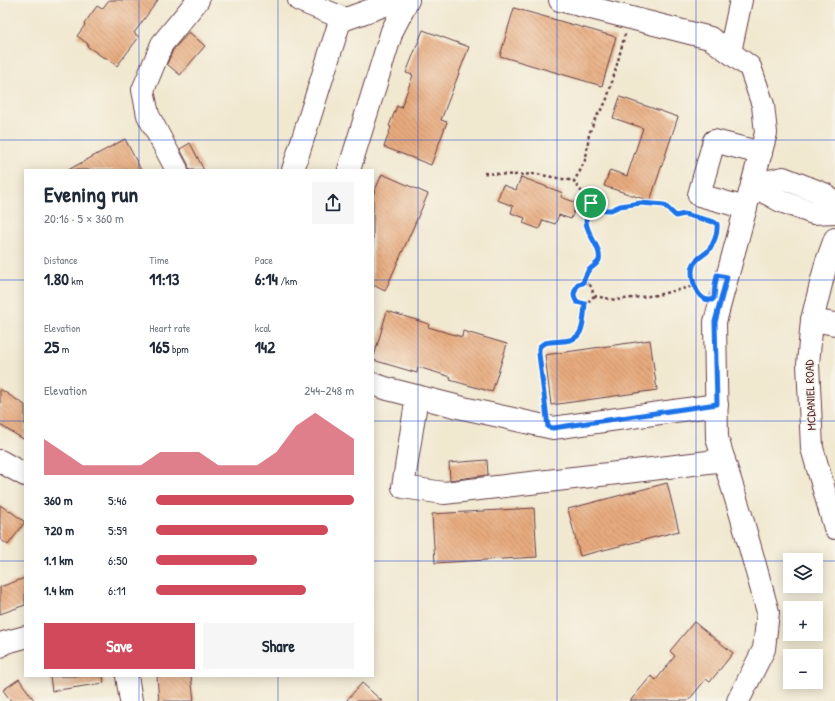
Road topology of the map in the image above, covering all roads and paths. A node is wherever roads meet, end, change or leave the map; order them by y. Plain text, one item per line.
1 (198, 0) edge
2 (299, 0) edge
3 (399, 0) edge
4 (408, 0) edge
5 (560, 0) edge
6 (742, 0) edge
7 (591, 4) edge
8 (629, 17) junction
9 (345, 19) junction
10 (730, 52) junction
11 (761, 153) junction
12 (176, 169) edge
13 (293, 169) edge
14 (349, 169) edge
15 (484, 173) dead end
16 (574, 181) junction
17 (752, 185) junction
18 (591, 203) junction
19 (835, 203) edge
20 (746, 208) junction
21 (835, 212) edge
22 (835, 239) edge
23 (583, 283) junction
24 (694, 286) junction
25 (594, 296) junction
26 (707, 300) dead end
27 (585, 304) junction
28 (812, 320) junction
29 (835, 324) edge
30 (374, 384) edge
31 (417, 396) junction
32 (717, 404) junction
33 (548, 427) junction
34 (724, 460) junction
35 (0, 461) edge
36 (24, 474) edge
37 (835, 528) edge
38 (24, 637) edge
39 (0, 646) edge
40 (127, 677) edge
41 (131, 701) edge
42 (738, 701) edge

1 - 12 street
2 - 9 street
3 - 9 street
4 - 14 street
5 - 7 street
6 - 10 street
7 - 8 street
8 - 10 street
8 - 16 path
9 - 13 street
10 - 11 street
11 - 17 street
11 - 20 street
15 - 16 path
16 - 18 path
17 - 19 street
17 - 20 street
17 - 21 street
18 - 23 path
18 - 24 path
20 - 32 street
22 - 28 street, MCDANIEL ROAD
23 - 25 path
23 - 27 path
24 - 25 path
24 - 26 path
25 - 27 path
27 - 33 path
28 - 29 street
28 - 37 street, MCDANIEL ROAD
30 - 31 street
31 - 33 street
31 - 34 street
32 - 33 street
32 - 34 street
34 - 42 street
35 - 36 street
38 - 39 street
40 - 41 street

